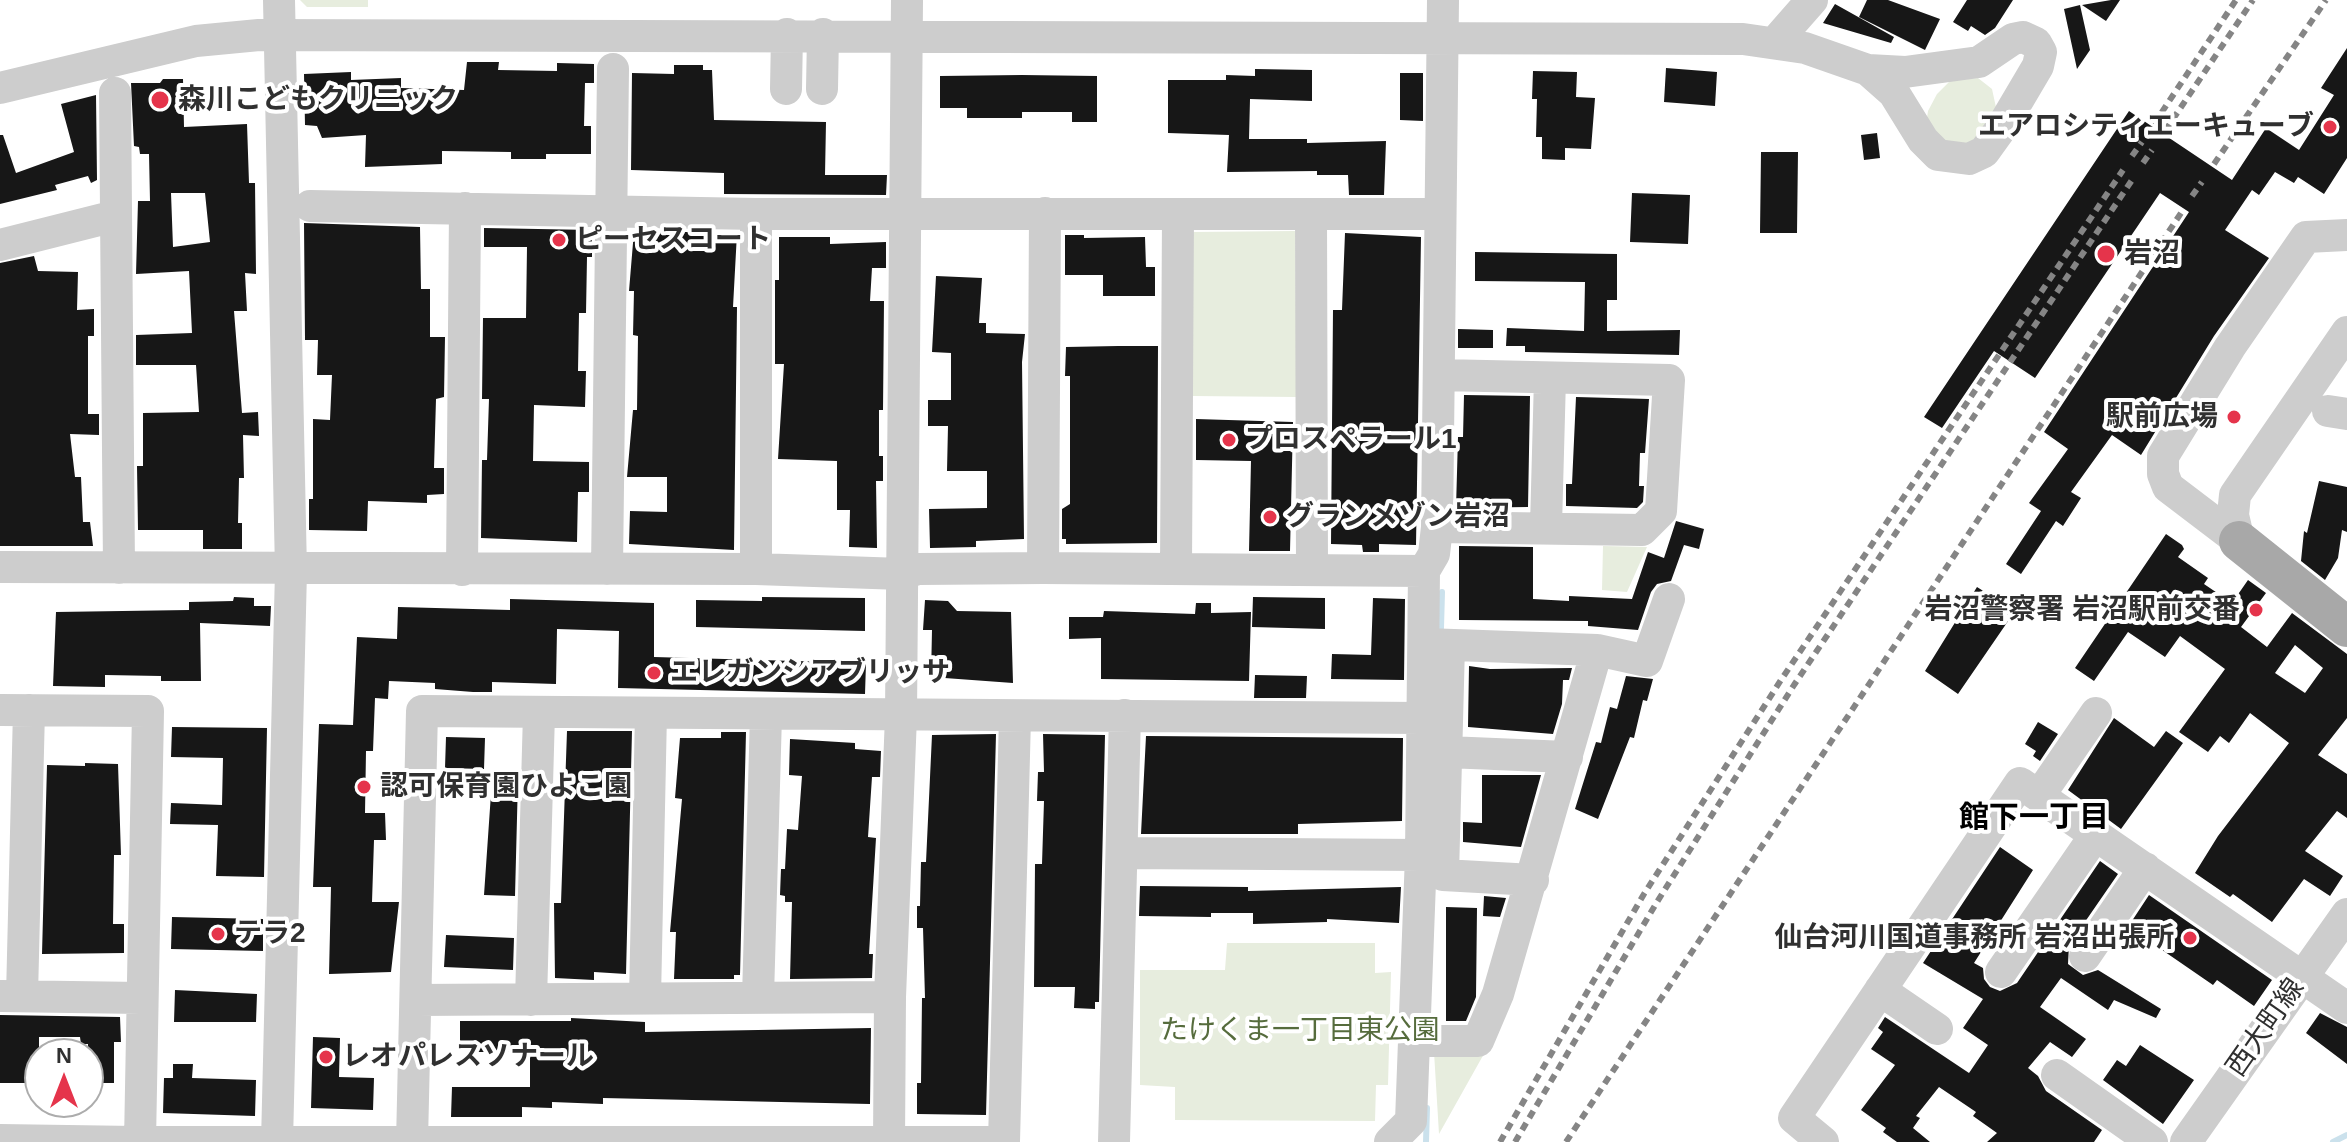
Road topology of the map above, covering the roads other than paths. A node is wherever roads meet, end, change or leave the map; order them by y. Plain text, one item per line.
1 (279, 0) edge
2 (907, 0) edge
3 (1443, 0) edge
4 (1812, 0) edge
5 (280, 34) junction
6 (787, 34) junction
7 (823, 34) junction
8 (907, 34) junction
9 (1442, 37) junction
10 (1776, 41) junction
11 (1979, 62) junction
12 (613, 69) dead end
13 (1868, 70) junction
14 (2, 78) edge
15 (786, 89) dead end
16 (822, 89) dead end
17 (115, 93) dead end
18 (2011, 108) junction
19 (310, 206) dead end
20 (465, 208) junction
21 (612, 212) junction
22 (1045, 213) junction
23 (756, 214) junction
24 (908, 214) junction
25 (1438, 214) junction
26 (1178, 215) junction
27 (1311, 215) junction
28 (115, 216) junction
29 (2347, 235) edge
30 (0, 245) edge
31 (2347, 332) edge
32 (1440, 375) junction
33 (1550, 378) junction
34 (1546, 526) junction
35 (1437, 527) junction
36 (2239, 541) junction
37 (0, 567) edge
38 (119, 568) junction
39 (1043, 568) junction
40 (1176, 568) junction
41 (1312, 568) junction
42 (607, 569) junction
43 (756, 569) junction
44 (462, 570) junction
45 (291, 571) junction
46 (1424, 571) junction
47 (902, 574) junction
48 (1669, 599) dead end
49 (2347, 627) edge
50 (1437, 645) junction
51 (1597, 650) junction
52 (15, 710) edge
53 (539, 713) junction
54 (651, 713) junction
55 (2096, 713) dead end
56 (766, 715) junction
57 (1125, 715) junction
58 (901, 716) junction
59 (1015, 717) junction
60 (1421, 718) junction
61 (1447, 752) junction
62 (1567, 757) junction
63 (2039, 796) junction
64 (2096, 834) junction
65 (1122, 853) junction
66 (1421, 855) junction
67 (2145, 868) junction
68 (1533, 880) junction
69 (2347, 914) edge
70 (2085, 956) dead end
71 (2001, 972) dead end
72 (2302, 977) junction
73 (1880, 990) junction
74 (11, 996) edge
75 (758, 997) junction
76 (890, 997) junction
77 (141, 998) junction
78 (645, 998) junction
79 (416, 1000) junction
80 (531, 1000) junction
81 (2347, 1008) edge
82 (1937, 1029) dead end
83 (1414, 1041) junction
84 (2057, 1075) dead end
85 (0, 1140) edge
86 (277, 1141) edge
87 (889, 1141) edge
88 (141, 1142) edge
89 (412, 1142) edge
90 (1002, 1142) edge
91 (1114, 1142) edge
92 (1390, 1142) edge
93 (1823, 1142) edge
94 (2152, 1142) edge
95 (2186, 1142) edge

1 - 5 street
2 - 8 street
3 - 9 street
4 - 10 street
5 - 6 street
5 - 14 street
5 - 45 street
6 - 7 street
6 - 15 street
7 - 8 street
7 - 16 street
8 - 9 street
8 - 24 street
9 - 10 street
9 - 25 street
10 - 13 street
11 - 13 street
11 - 18 street
11 - 18 street
12 - 21 street
13 - 18 street
17 - 28 street
19 - 20 street
20 - 21 street
20 - 44 street
21 - 23 street
21 - 42 street
22 - 24 street
22 - 26 street
22 - 39 street
23 - 24 street
23 - 43 street
24 - 47 street
25 - 27 street
25 - 32 street
26 - 27 street
26 - 40 street
27 - 41 street
28 - 30 street
28 - 38 street
29 - 36 street
31 - 36 street
32 - 33 street
32 - 35 street
33 - 34 street
33 - 34 street
34 - 35 street
35 - 46 street
36 - 49 main road
37 - 38 street
38 - 45 street
39 - 40 street
39 - 47 street
40 - 41 street
41 - 46 street
42 - 43 street
42 - 44 street
43 - 47 street
44 - 45 street
45 - 86 street
46 - 50 street
47 - 58 street
48 - 51 street
50 - 51 street
50 - 60 street
50 - 61 street
51 - 62 street
52 - 74 street
52 - 77 street
53 - 54 street
53 - 79 street
53 - 80 street
54 - 56 street
54 - 78 street
55 - 63 street
56 - 58 street
56 - 75 street
57 - 59 street
57 - 60 street
57 - 65 street
58 - 59 street
58 - 76 street
59 - 90 street
60 - 66 street
61 - 62 street
61 - 68 street
62 - 68 street
63 - 64 street
63 - 73 street
64 - 67 street
64 - 71 street
65 - 66 street
65 - 91 street
66 - 83 street
67 - 70 street
67 - 72 street
68 - 83 street
69 - 72 street, 西大町線
72 - 81 street
72 - 95 street, 西大町線
73 - 82 street
73 - 93 street
74 - 77 street
75 - 76 street
75 - 78 street
76 - 87 street
77 - 88 street
78 - 80 street
79 - 80 street
79 - 89 street
83 - 92 street
84 - 94 street
85 - 88 street
86 - 88 street
86 - 89 street
87 - 89 street
87 - 90 street

